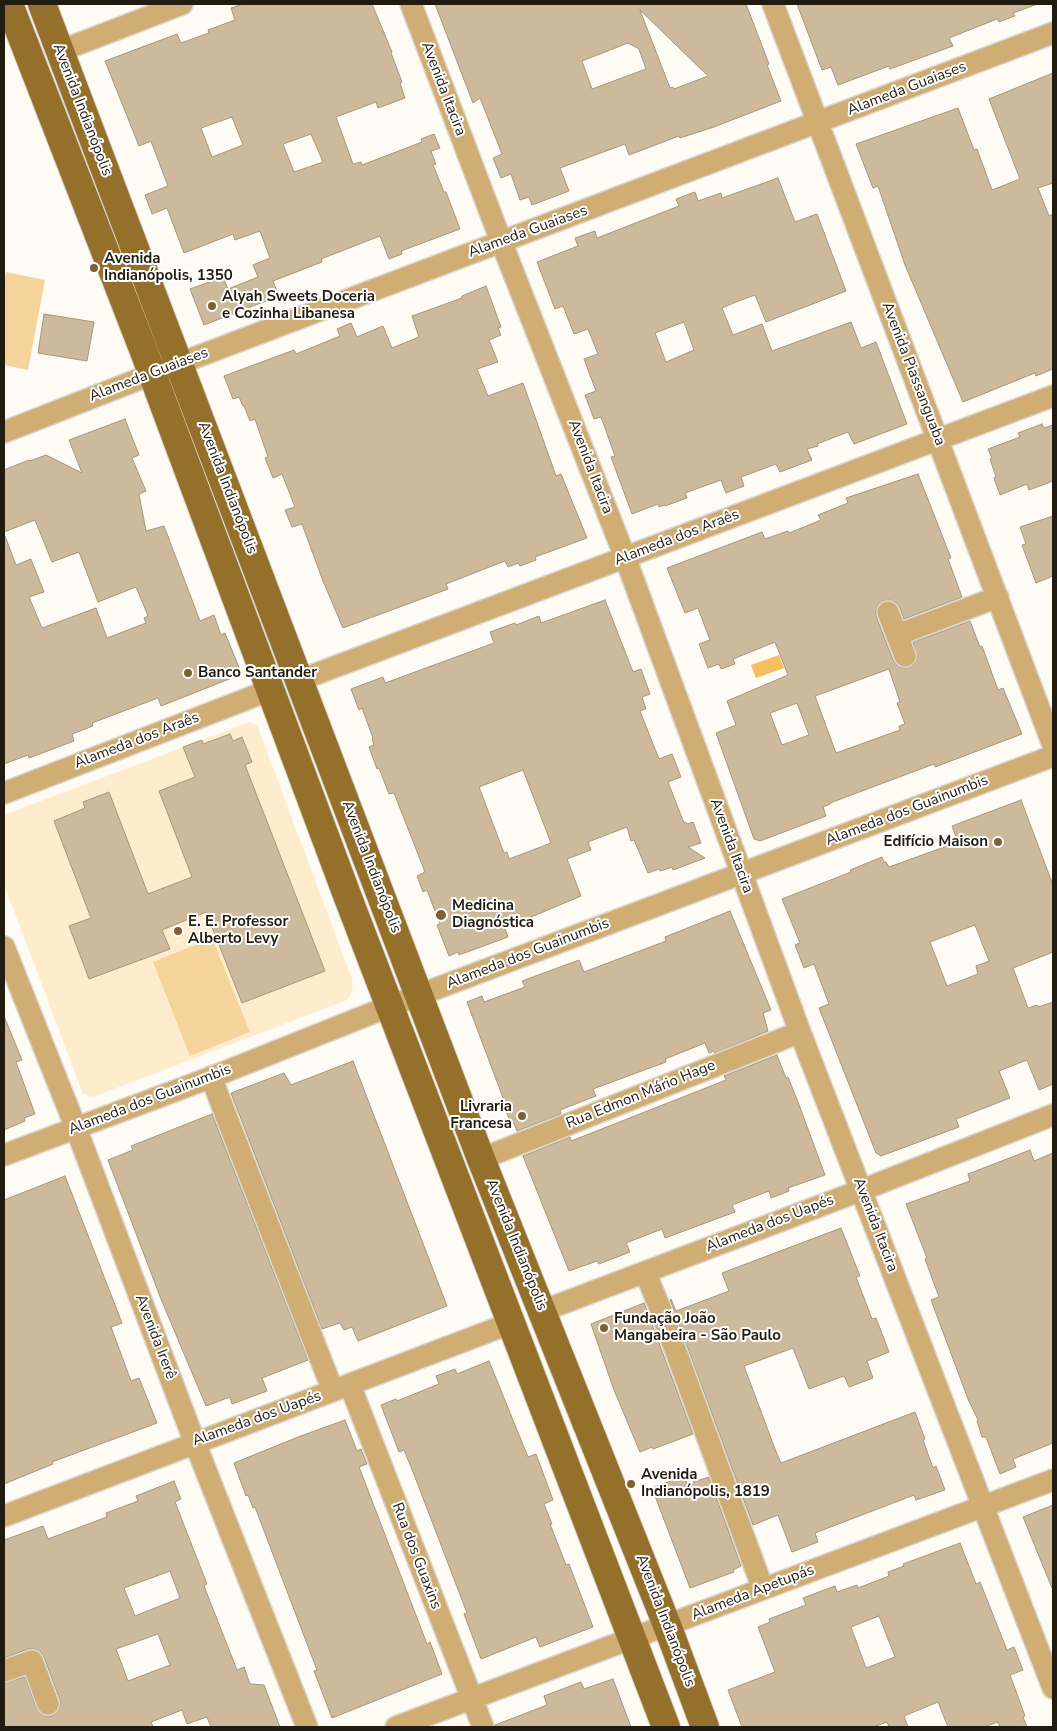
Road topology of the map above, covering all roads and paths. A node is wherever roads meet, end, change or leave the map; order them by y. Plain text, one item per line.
1 (9, 4) edge
2 (42, 4) edge
3 (182, 4) edge
4 (411, 4) edge
5 (773, 4) edge
6 (1053, 33) edge
7 (60, 51) junction
8 (818, 122) junction
9 (501, 241) junction
10 (178, 364) junction
11 (152, 374) junction
12 (1053, 396) edge
13 (4, 432) edge
14 (938, 440) junction
15 (625, 557) junction
16 (998, 597) junction
17 (888, 612) dead end
18 (897, 635) junction
19 (905, 656) dead end
20 (300, 680) junction
21 (270, 690) junction
22 (1053, 745) edge
23 (1053, 756) edge
24 (4, 793) edge
25 (741, 873) junction
26 (4, 947) edge
27 (419, 996) junction
28 (390, 1006) junction
29 (800, 1032) junction
30 (211, 1077) junction
31 (1053, 1115) edge
32 (76, 1128) junction
33 (4, 1155) edge
34 (481, 1159) junction
35 (862, 1190) junction
36 (645, 1272) junction
37 (542, 1311) junction
38 (511, 1323) junction
39 (342, 1388) junction
40 (195, 1443) junction
41 (1053, 1480) edge
42 (984, 1507) junction
43 (4, 1516) edge
44 (763, 1589) junction
45 (667, 1625) junction
46 (632, 1638) junction
47 (4, 1672) edge
48 (1053, 1688) edge
49 (471, 1699) junction
50 (48, 1704) dead end
51 (306, 1727) edge
52 (396, 1727) edge
53 (483, 1727) edge
54 (666, 1727) edge
55 (705, 1727) edge

1 - 11 main road, Avenida Indianópolis
2 - 7 main road, Avenida Indianópolis
3 - 7 street
4 - 9 street, Avenida Itacira
5 - 8 street, Avenida Piassanguaba
6 - 8 street, Alameda Guaiases
7 - 10 main road, Avenida Indianópolis
8 - 9 street, Alameda Guaiases
8 - 14 street, Avenida Piassanguaba
9 - 10 street, Alameda Guaiases
9 - 15 street, Avenida Itacira
10 - 11 street, Alameda Guaiases
10 - 20 main road, Avenida Indianópolis
11 - 13 street, Alameda Guaiases
11 - 21 main road, Avenida Indianópolis
12 - 14 street, Alameda dos Araês
14 - 15 street, Alameda dos Araês
14 - 16 street, Avenida Piassanguaba
15 - 20 street, Alameda dos Araês
15 - 25 street, Avenida Itacira
16 - 18 street
16 - 22 street, Avenida Piassanguaba
17 - 18 street
18 - 19 street
20 - 27 main road, Avenida Indianópolis
21 - 24 street, Alameda dos Araês
21 - 28 main road, Avenida Indianópolis
23 - 25 street, Alameda dos Guainumbis
25 - 27 street, Alameda dos Guainumbis
25 - 29 street, Avenida Itacira
26 - 32 street, Avenida Irerê
27 - 28 street, Alameda dos Guainumbis
27 - 34 main road, Avenida Indianópolis
28 - 30 street, Alameda dos Guainumbis
28 - 38 main road, Avenida Indianópolis
29 - 34 street, Rua Edmon Mário Hage
29 - 35 street, Avenida Itacira
30 - 32 street, Alameda dos Guainumbis
30 - 39 street, Rua dos Guaxins
31 - 35 street, Alameda dos Uapés
32 - 33 street, Alameda dos Guainumbis
32 - 40 street, Avenida Irerê
34 - 37 main road, Avenida Indianópolis
35 - 36 street, Alameda dos Uapés
35 - 42 street, Avenida Itacira
36 - 37 street, Alameda dos Uapés
36 - 44 street
37 - 45 main road, Avenida Indianópolis
38 - 39 street, Alameda dos Uapés
38 - 46 main road, Avenida Indianópolis
39 - 40 street, Alameda dos Uapés
39 - 49 street, Rua dos Guaxins
40 - 43 street, Alameda dos Uapés
40 - 51 street, Avenida Irerê
41 - 42 street, Alameda Apetupás
42 - 44 street, Alameda Apetupás
42 - 48 street, Avenida Itacira
44 - 45 street, Alameda Apetupás
45 - 46 street, Alameda Apetupás
45 - 55 main road, Avenida Indianópolis
46 - 49 street, Alameda Apetupás
46 - 54 main road, Avenida Indianópolis
47 - 50 street
49 - 52 street, Alameda Apetupás
49 - 53 street, Rua dos Guaxins

